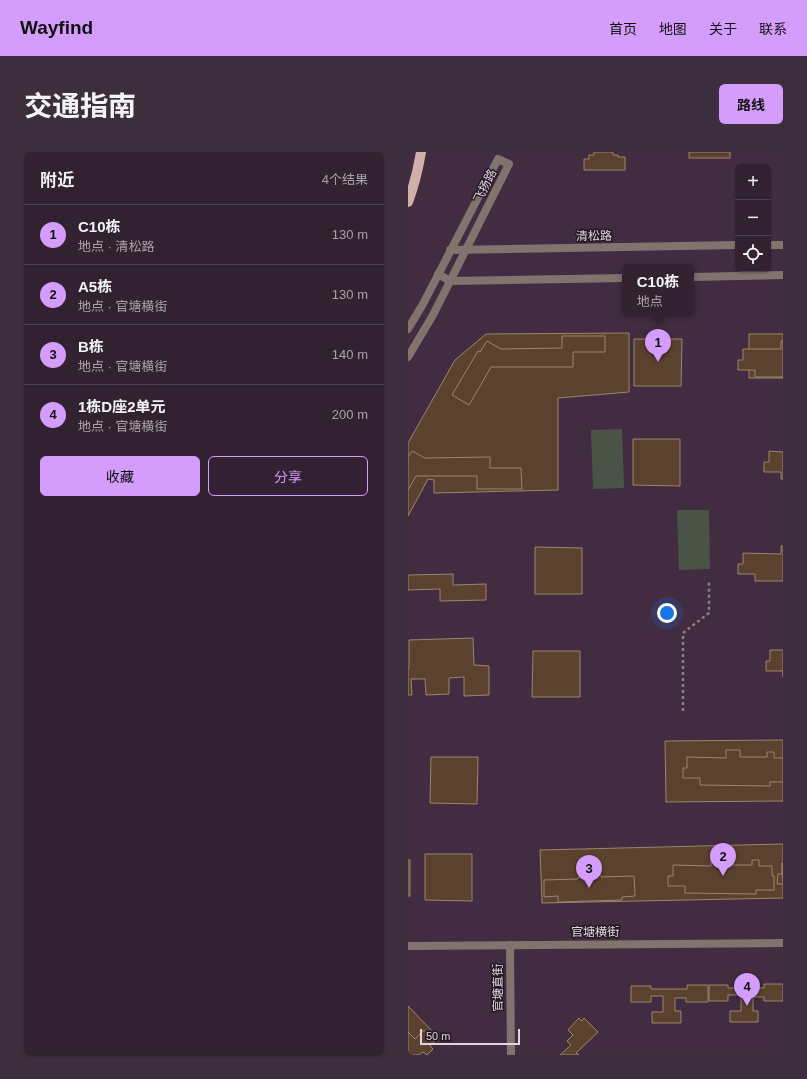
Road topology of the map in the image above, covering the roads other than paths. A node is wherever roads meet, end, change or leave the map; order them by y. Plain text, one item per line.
1 (421, 152) edge
2 (408, 202) edge
3 (735, 245) edge
4 (771, 245) edge
5 (783, 245) edge
6 (450, 250) junction
7 (466, 250) junction
8 (438, 274) junction
9 (783, 275) edge
10 (694, 277) edge
11 (622, 278) edge
12 (450, 281) junction
13 (408, 329) edge
14 (408, 357) edge
15 (783, 943) edge
16 (510, 945) junction
17 (408, 946) edge
18 (511, 1055) edge

1 - 2 main road
3 - 7 street, 清松路
4 - 5 street
6 - 7 street, 清松路
6 - 7 street, 飞扬路
6 - 8 street, 飞扬路
7 - 12 street, 飞扬路
8 - 12 street
8 - 13 street, 飞扬路
9 - 10 street
11 - 12 street
12 - 14 street, 飞扬路
15 - 16 street, 官塘横街
16 - 17 street, 官塘横街
16 - 18 street, 官塘直街

